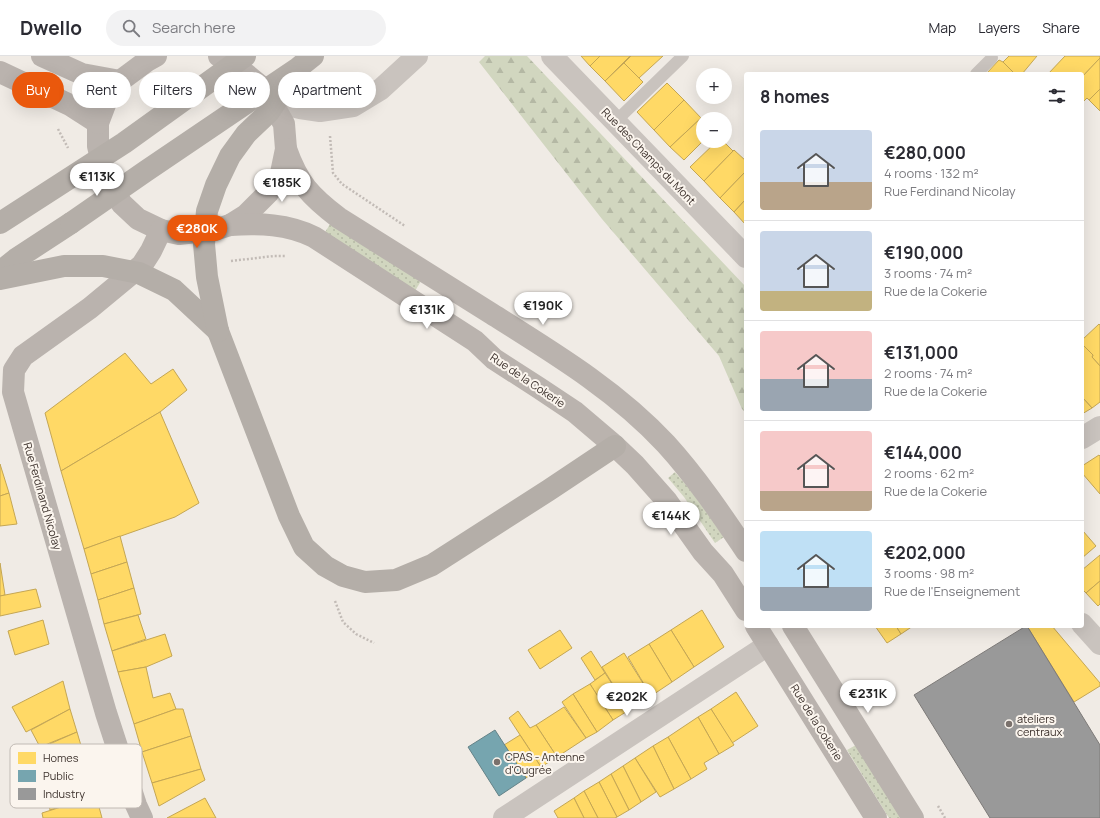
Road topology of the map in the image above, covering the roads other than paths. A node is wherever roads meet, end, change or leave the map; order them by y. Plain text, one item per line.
1 (42, 56) edge
2 (156, 56) edge
3 (219, 56) edge
4 (245, 56) edge
5 (417, 56) edge
6 (552, 56) edge
7 (683, 56) edge
8 (992, 58) dead end
9 (305, 62) edge
10 (0, 72) edge
11 (78, 72) edge
12 (244, 72) edge
13 (978, 72) edge
14 (131, 73) edge
15 (270, 101) joint
16 (104, 108) edge
17 (616, 121) junction
18 (98, 123) junction
19 (286, 149) junction
20 (0, 223) edge
21 (230, 225) junction
22 (161, 230) junction
23 (744, 255) edge
24 (0, 272) edge
25 (0, 279) edge
26 (218, 331) junction
27 (1100, 427) edge
28 (1084, 437) edge
29 (615, 446) junction
30 (744, 548) edge
31 (744, 607) edge
32 (1084, 626) edge
33 (757, 628) edge
34 (795, 628) edge
35 (1100, 644) edge
36 (768, 645) junction
37 (116, 744) edge
38 (137, 808) edge
39 (142, 818) edge
40 (504, 818) edge
41 (876, 818) edge
42 (913, 818) edge

1 - 11 main road
2 - 14 main road
3 - 12 main road
4 - 20 highway, bridge
5 - 15 street
6 - 17 street, Rue des Champs du Mont
7 - 17 lane
8 - 13 lane
9 - 24 highway, bridge
9 - 26 highway, bridge
10 - 18 main road
15 - 19 main road
16 - 18 main road
17 - 23 street, Rue des Champs du Mont
18 - 22 main road
19 - 21 main road
19 - 30 main road
21 - 22 main road
21 - 29 main road, Rue de la Cokerie
22 - 37 main road, Rue Ferdinand Nicolay
25 - 26 highway, bridge
26 - 29 highway
27 - 28 street
29 - 31 main road, Rue de la Cokerie
32 - 35 street
33 - 36 main road, Rue de la Cokerie
34 - 42 main road
36 - 40 street
36 - 41 main road, Rue de la Cokerie
38 - 39 main road, Rue Ferdinand Nicolay

